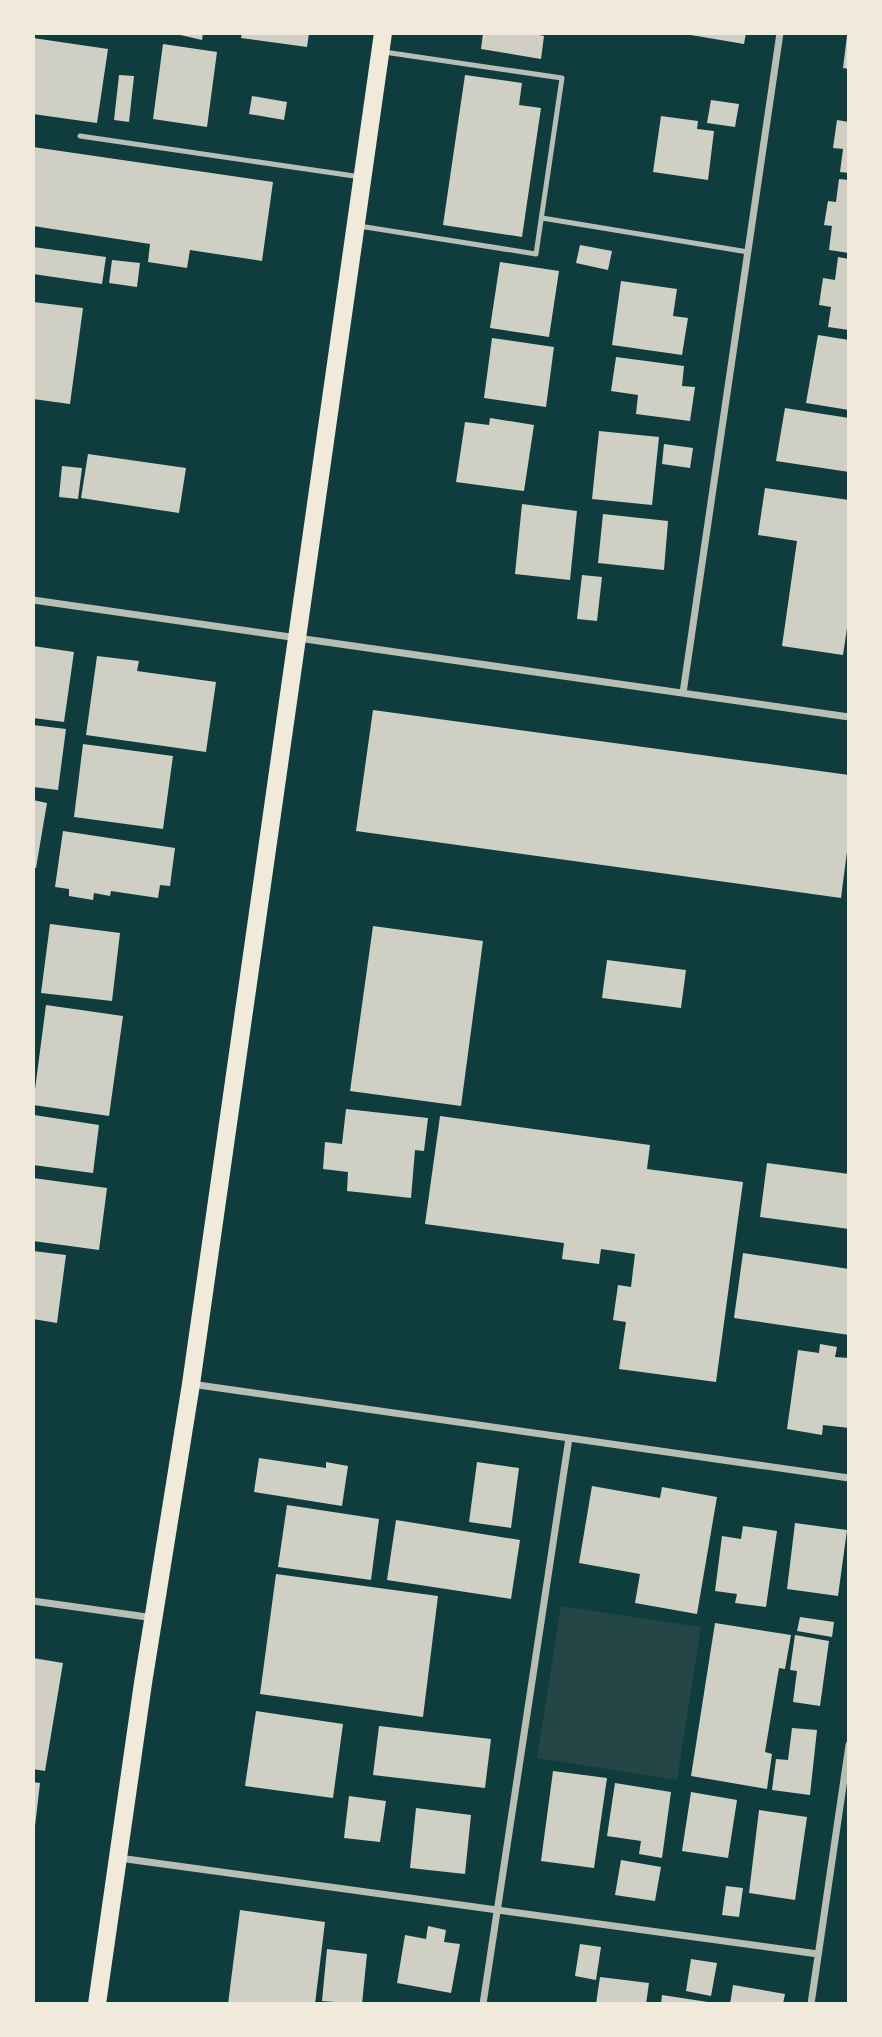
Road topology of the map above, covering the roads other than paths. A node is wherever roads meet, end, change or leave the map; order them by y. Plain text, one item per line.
1 (780, 33) edge
2 (382, 42) edge
3 (80, 136) dead end
4 (363, 177) junction
5 (542, 218) junction
6 (356, 226) junction
7 (748, 252) junction
8 (33, 600) edge
9 (299, 638) junction
10 (683, 694) junction
11 (849, 717) edge
12 (191, 1384) junction
13 (569, 1438) junction
14 (849, 1478) edge
15 (33, 1601) edge
16 (154, 1619) junction
17 (849, 1745) edge
18 (118, 1858) junction
19 (497, 1909) junction
20 (818, 1954) junction
21 (97, 2004) edge
22 (483, 2004) edge
23 (811, 2004) edge

1 - 7 street
2 - 4 main road
2 - 5 lane
3 - 4 lane
4 - 6 main road
5 - 6 lane
5 - 7 lane
6 - 9 main road
7 - 10 street
8 - 9 street
9 - 10 street
9 - 12 main road
10 - 11 street
12 - 13 street
12 - 16 main road
13 - 14 street
13 - 19 street
15 - 16 street
16 - 18 main road
17 - 20 street
18 - 19 street
18 - 21 main road
19 - 20 street
19 - 22 street
20 - 23 street

